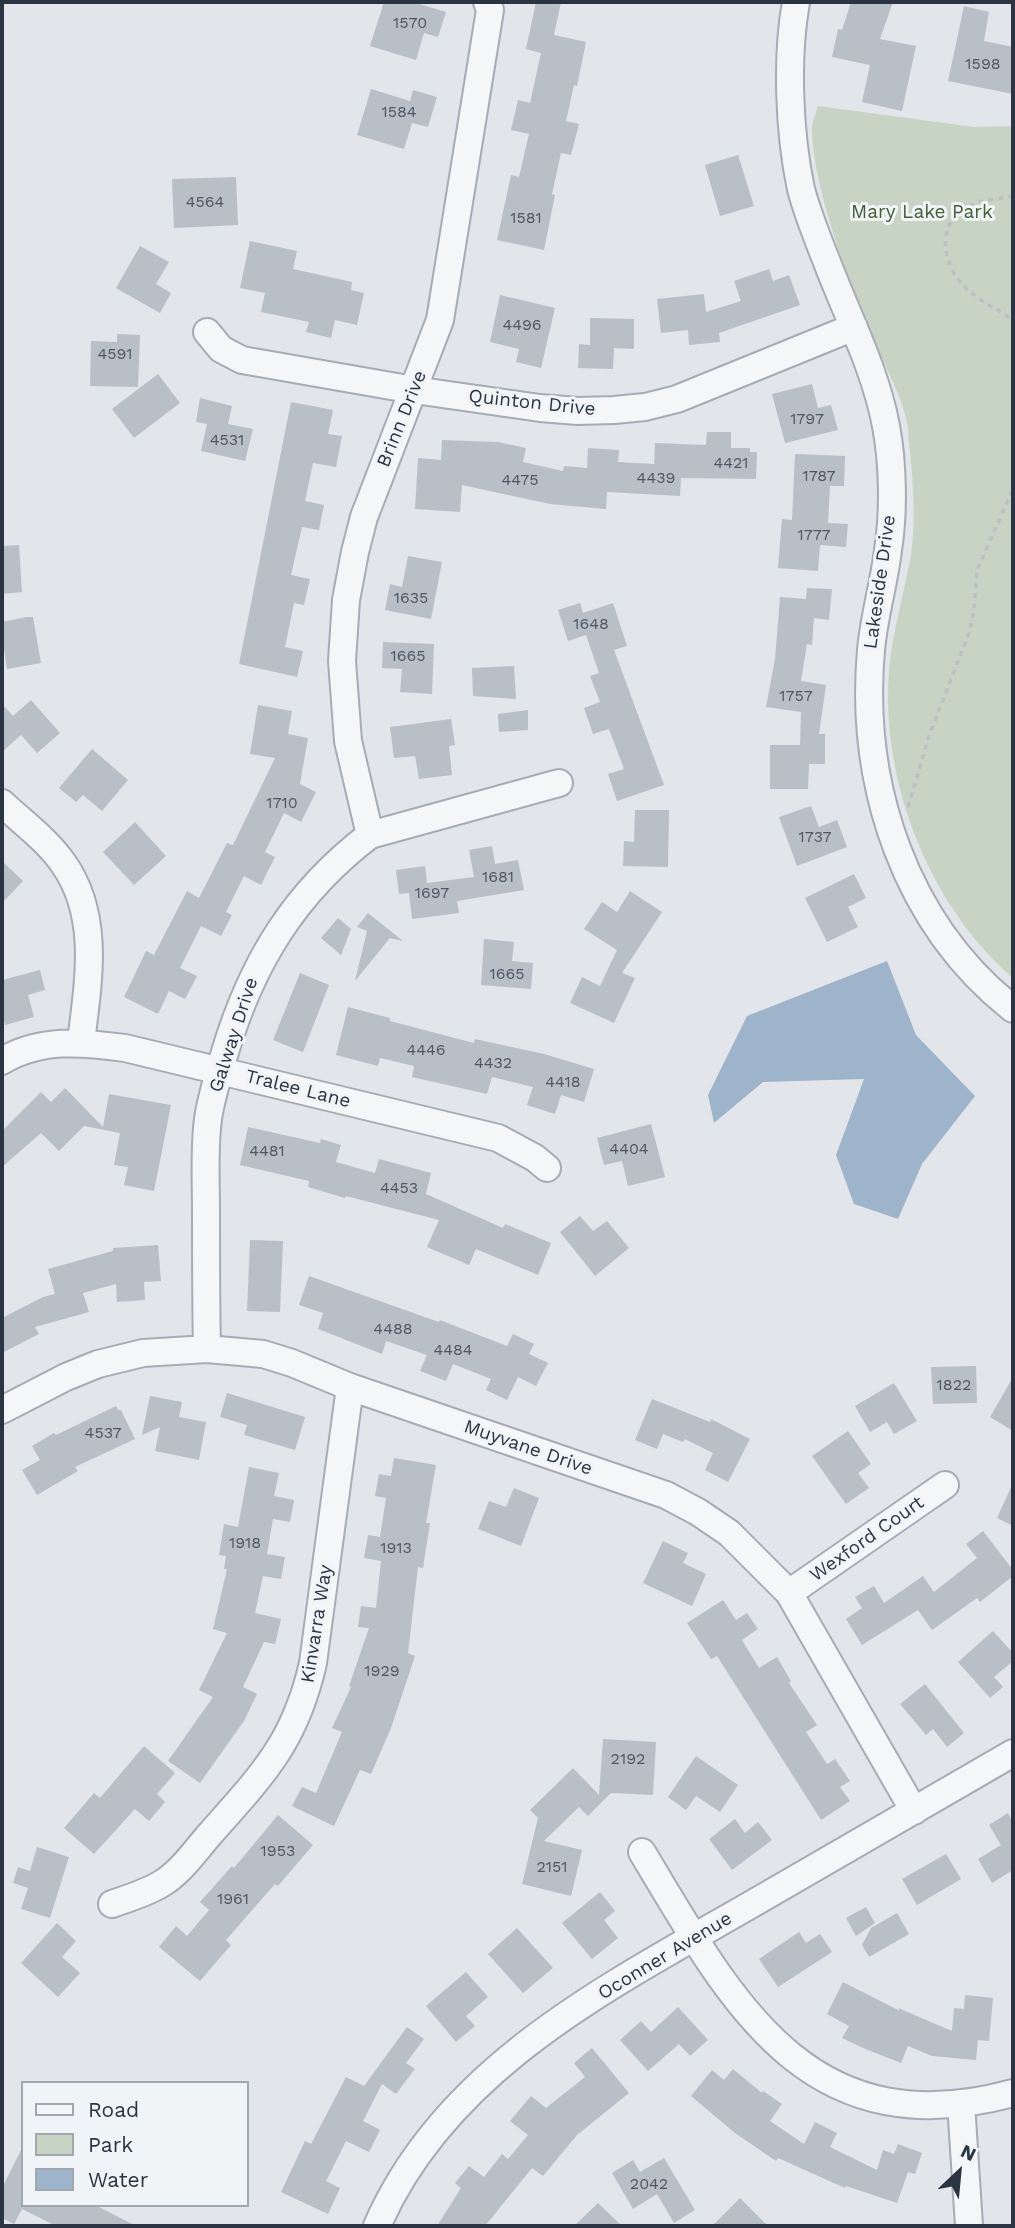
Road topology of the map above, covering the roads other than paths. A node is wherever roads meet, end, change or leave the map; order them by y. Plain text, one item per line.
1 (487, 2) edge
2 (796, 2) edge
3 (854, 327) junction
4 (207, 332) dead end
5 (414, 390) junction
6 (559, 783) dead end
7 (2, 803) edge
8 (370, 835) junction
9 (1013, 1009) edge
10 (81, 1042) junction
11 (2, 1061) edge
12 (220, 1069) junction
13 (547, 1168) dead end
14 (207, 1349) junction
15 (349, 1387) junction
16 (2, 1410) edge
17 (945, 1485) dead end
18 (789, 1593) junction
19 (1013, 1753) edge
20 (914, 1811) junction
21 (642, 1852) dead end
22 (112, 1905) dead end
23 (693, 1938) junction
24 (1013, 2093) edge
25 (961, 2103) junction
26 (377, 2226) edge
27 (969, 2226) edge

1 - 5 street, Brinn Drive
2 - 3 street, Lakeside Drive
3 - 5 street, Quinton Drive
3 - 9 street, Lakeside Drive
4 - 5 street, Quinton Drive
5 - 8 street, Brinn Drive
6 - 8 street, Galway Drive
7 - 10 street
8 - 12 street, Galway Drive
10 - 11 street, Tralee Lane
10 - 12 street, Tralee Lane
12 - 13 street, Tralee Lane
12 - 14 street, Galway Drive
14 - 15 street, Muyvane Drive
14 - 16 street, Muyvane Drive
15 - 18 street, Muyvane Drive
15 - 22 street, Kinvarra Way
17 - 18 street, Wexford Court
18 - 20 street, Muyvane Drive
19 - 20 street, Oconner Avenue
20 - 23 street, Oconner Avenue
21 - 23 street
23 - 25 street
23 - 26 street, Oconner Avenue
24 - 25 street
25 - 27 street

